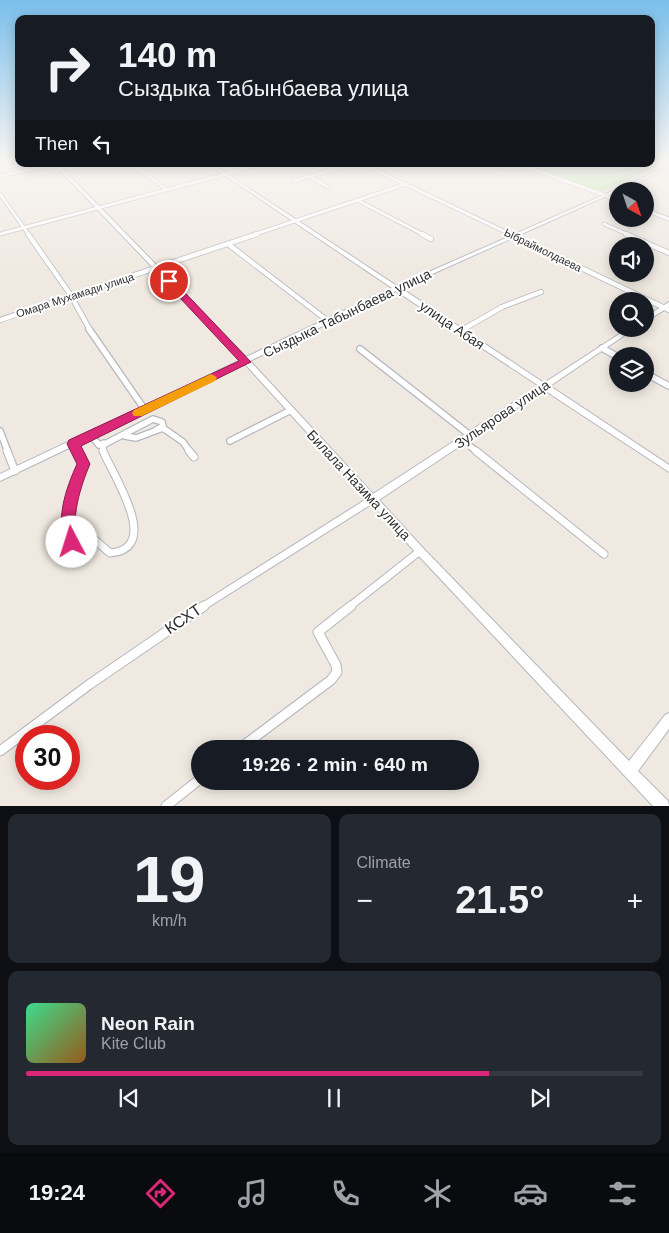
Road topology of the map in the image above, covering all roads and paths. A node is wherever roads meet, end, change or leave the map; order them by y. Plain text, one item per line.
1 (3, 198) edge
2 (90, 198) edge
3 (134, 198) edge
4 (261, 198) edge
5 (364, 198) edge
6 (434, 198) edge
7 (600, 198) edge
8 (357, 200) junction
9 (99, 207) junction
10 (654, 213) edge
11 (669, 219) edge
12 (296, 221) junction
13 (604, 224) dead end
14 (24, 227) junction
15 (0, 234) edge
16 (514, 236) junction
17 (431, 239) dead end
18 (228, 244) junction
19 (669, 253) edge
20 (156, 268) junction
21 (399, 288) junction
22 (541, 292) dead end
23 (70, 296) junction
24 (668, 307) edge
25 (654, 315) edge
26 (0, 320) edge
27 (328, 321) junction
28 (461, 332) junction
29 (619, 337) edge
30 (360, 348) dead end
31 (602, 348) junction
32 (609, 352) edge
33 (246, 362) junction
34 (654, 378) edge
35 (669, 386) edge
36 (544, 387) junction
37 (145, 410) junction
38 (291, 410) junction
39 (156, 430) junction
40 (0, 431) edge
41 (91, 435) junction
42 (122, 436) junction
43 (467, 439) junction
44 (230, 441) dead end
45 (73, 444) junction
46 (194, 457) dead end
47 (669, 469) edge
48 (15, 471) junction
49 (0, 478) edge
50 (373, 499) junction
51 (420, 551) junction
52 (604, 554) dead end
53 (669, 718) edge
54 (251, 740) edge
55 (0, 750) edge
56 (630, 770) junction
57 (191, 786) edge
58 (166, 806) edge
59 (662, 806) edge

1 - 14 street
2 - 9 street, Билала Назима улица
3 - 9 street
4 - 12 street, улица Абая
5 - 8 street, Омара Мухамади улица
6 - 16 street, Ыбраймолдаева
7 - 16 street, Сыздыка Табынбаева улица
8 - 12 street, Омара Мухамади улица
8 - 17 street
9 - 14 street
9 - 20 street, Билала Назима улица
10 - 11 street
12 - 18 street, Омара Мухамади улица
12 - 21 street, улица Абая
13 - 19 street
14 - 15 street
14 - 23 street
16 - 21 street, Сыздыка Табынбаева улица
16 - 24 street, Ыбраймолдаева
18 - 20 street, Омара Мухамади улица
18 - 27 street
20 - 23 street, Омара Мухамади улица
20 - 33 street, Билала Назима улица
21 - 27 street, Сыздыка Табынбаева улица
21 - 28 street, улица Абая
22 - 28 street
23 - 26 street, Омара Мухамади улица
23 - 37 street
24 - 25 street
27 - 33 street, Сыздыка Табынбаева улица
28 - 36 street, улица Абая
29 - 31 street, Зульярова улица
30 - 43 street
31 - 32 street
31 - 36 street, Зульярова улица
33 - 37 street, Сыздыка Табынбаева улица
33 - 38 street, Билала Назима улица
34 - 35 street
36 - 43 street, Зульярова улица
36 - 47 street, улица Абая
37 - 41 street, Сыздыка Табынбаева улица
38 - 44 street
38 - 50 street, Билала Назима улица
39 - 42 street
39 - 42 street
39 - 46 street
40 - 48 street
41 - 42 street
41 - 45 street, Сыздыка Табынбаева улица
42 - 45 street
43 - 50 street, Зульярова улица
43 - 52 street
45 - 48 street, Сыздыка Табынбаева улица
48 - 49 street, Сыздыка Табынбаева улица
50 - 51 street, Билала Назима улица
50 - 55 street, КСХТ
51 - 54 street
51 - 56 street, Билала Назима улица
53 - 56 street
56 - 59 street, Билала Назима улица
57 - 58 street

